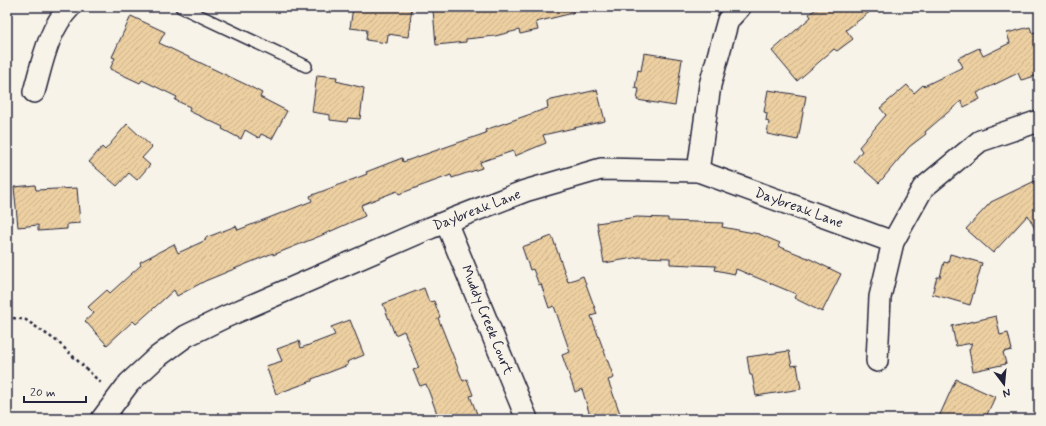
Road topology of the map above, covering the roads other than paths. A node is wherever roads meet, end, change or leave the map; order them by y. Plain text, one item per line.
1 (70, 7) edge
2 (181, 7) edge
3 (740, 7) edge
4 (306, 66) dead end
5 (34, 92) dead end
6 (1039, 121) edge
7 (698, 171) junction
8 (446, 222) junction
9 (893, 242) junction
10 (877, 361) dead end
11 (102, 419) edge
12 (527, 419) edge

1 - 5 street
2 - 4 lane
3 - 7 street
6 - 9 street
7 - 8 street, Daybreak Lane
7 - 9 street, Daybreak Lane
8 - 11 street, Daybreak Lane
8 - 12 street, Muddy Creek Court
9 - 10 street

